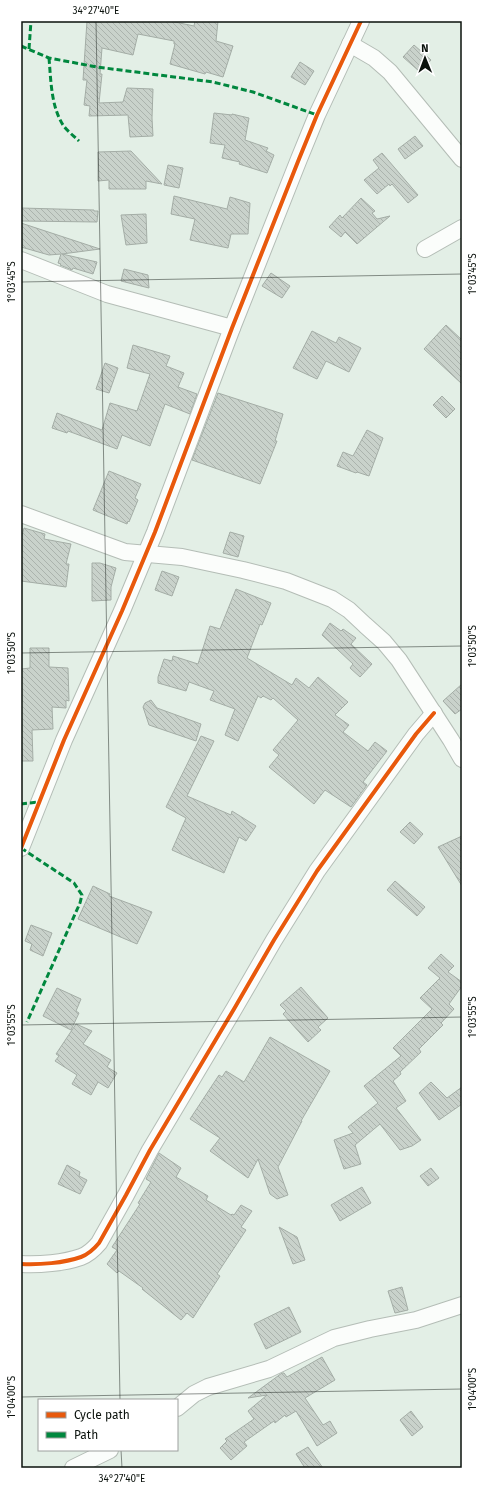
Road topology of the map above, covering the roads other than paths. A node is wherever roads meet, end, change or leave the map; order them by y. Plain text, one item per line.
1 (361, 21) edge
2 (350, 44) junction
3 (462, 159) edge
4 (462, 228) edge
5 (425, 249) dead end
6 (21, 260) edge
7 (232, 328) junction
8 (21, 514) edge
9 (145, 554) junction
10 (434, 713) junction
11 (462, 759) edge
12 (21, 848) edge
13 (21, 1264) edge
14 (462, 1305) edge
15 (178, 1407) edge
16 (108, 1451) edge
17 (73, 1468) edge

1 - 2 street
2 - 3 street
2 - 7 street
4 - 5 street
6 - 7 street
7 - 9 street
8 - 9 street
9 - 10 street
9 - 12 street
10 - 11 street
10 - 13 street
14 - 15 street
16 - 17 street

